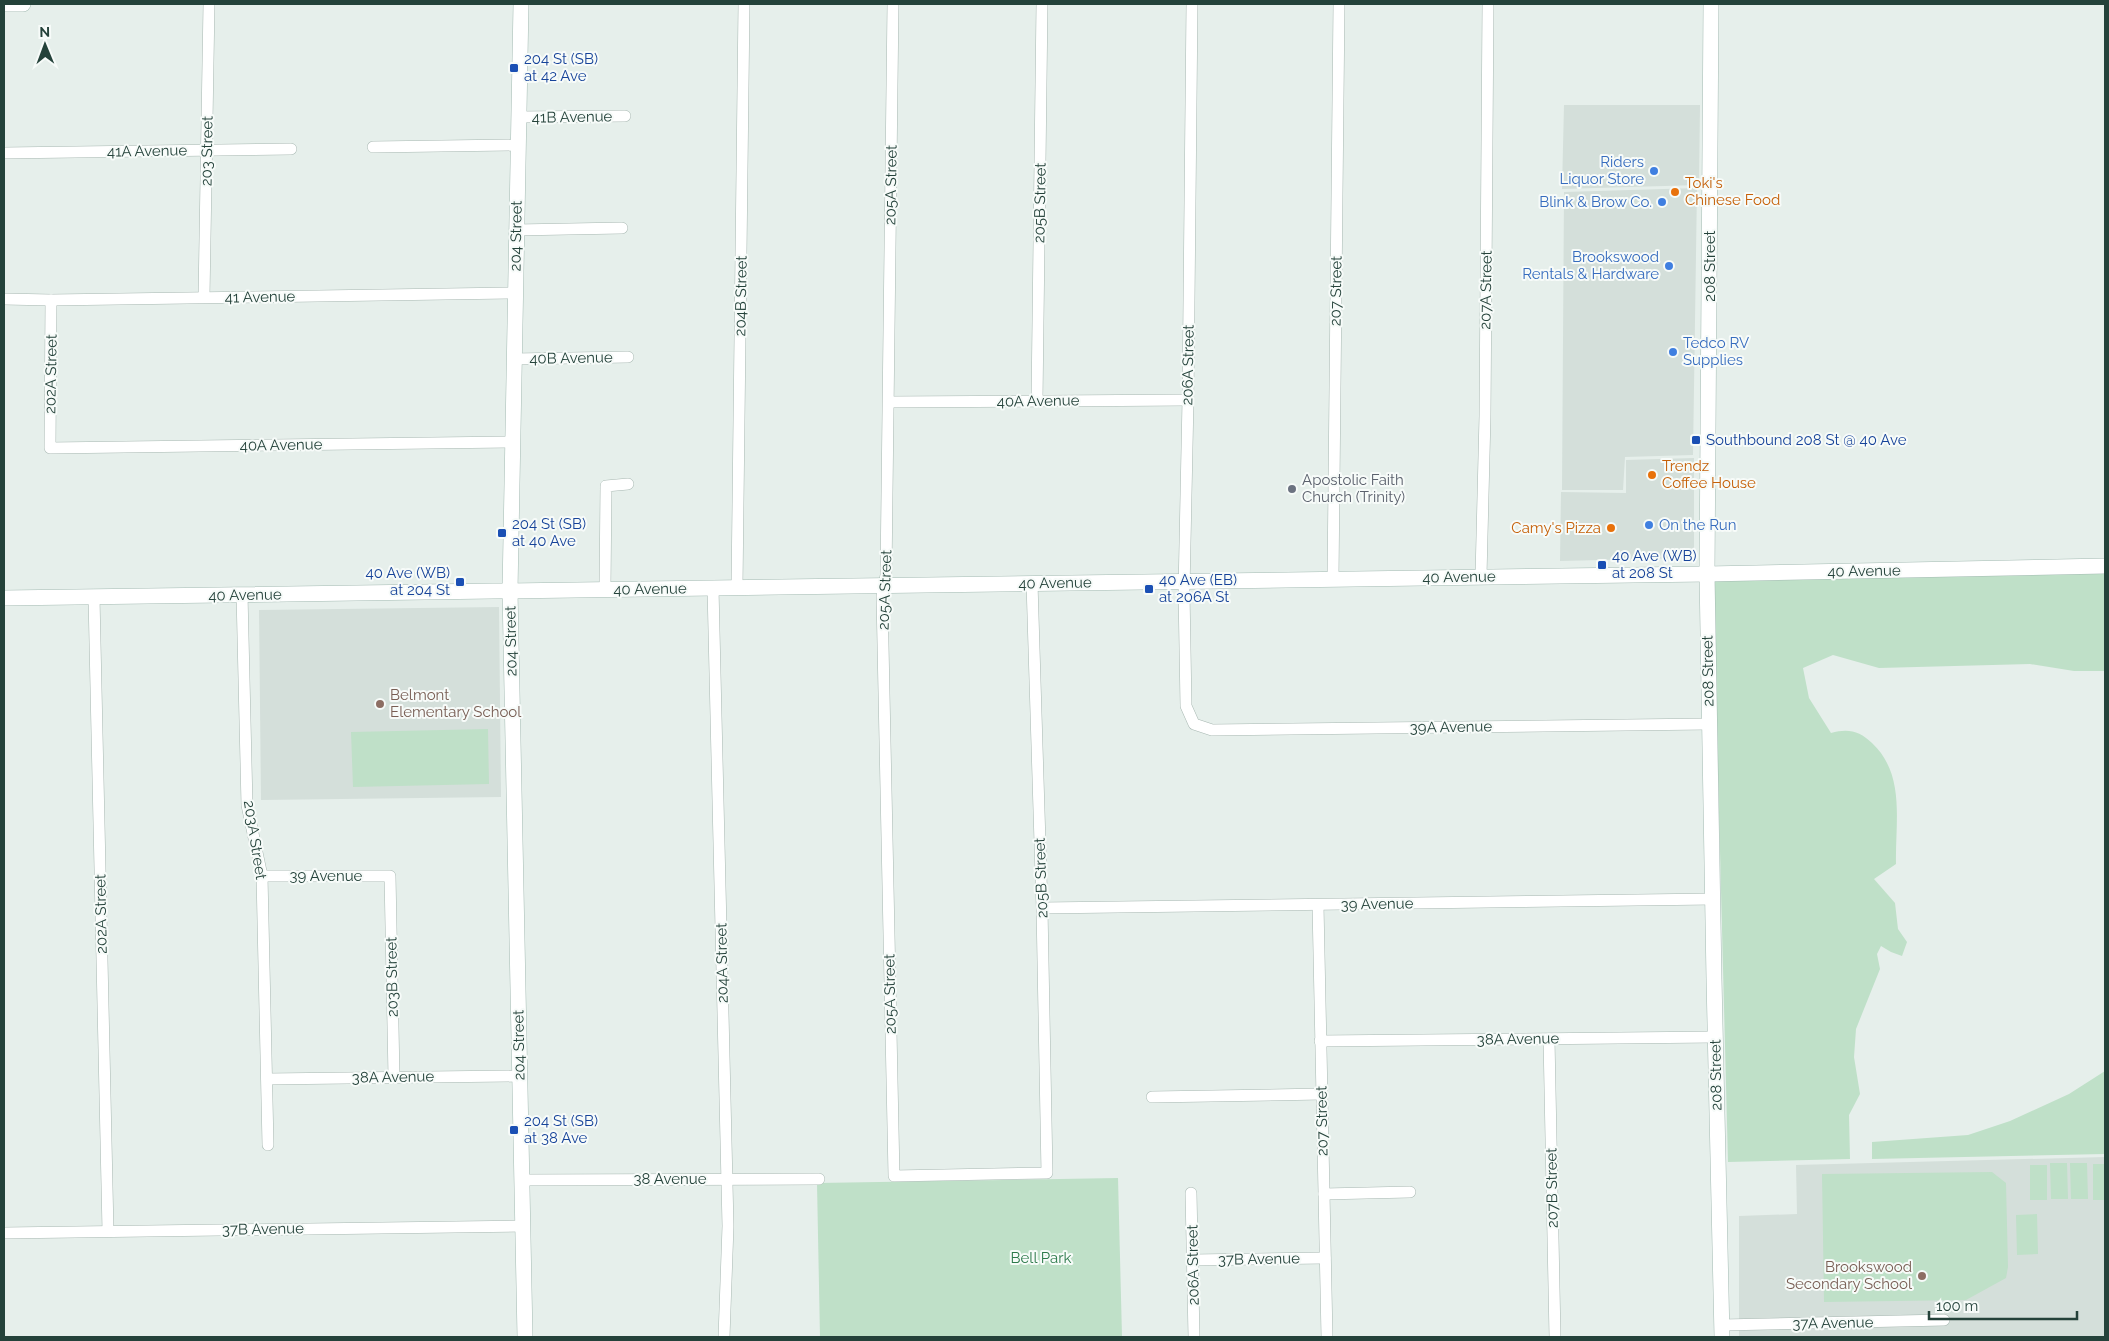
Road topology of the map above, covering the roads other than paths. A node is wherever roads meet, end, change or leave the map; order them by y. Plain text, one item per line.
1 (4, 4) edge
2 (23, 4) edge
3 (210, 4) edge
4 (521, 4) edge
5 (744, 4) edge
6 (892, 4) edge
7 (1042, 4) edge
8 (1192, 4) edge
9 (1339, 4) edge
10 (1488, 4) edge
11 (1711, 4) edge
12 (625, 116) dead end
13 (519, 118) junction
14 (518, 145) junction
15 (373, 147) dead end
16 (291, 149) dead end
17 (208, 150) junction
18 (4, 153) edge
19 (622, 228) dead end
20 (516, 230) junction
21 (515, 294) junction
22 (204, 297) junction
23 (4, 300) edge
24 (51, 300) junction
25 (628, 358) dead end
26 (514, 359) junction
27 (1188, 400) junction
28 (1038, 401) junction
29 (888, 402) junction
30 (512, 442) junction
31 (50, 448) joint
32 (628, 484) dead end
33 (2105, 566) edge
34 (1707, 574) junction
35 (1481, 576) junction
36 (1333, 578) junction
37 (1185, 581) junction
38 (1032, 583) junction
39 (886, 585) junction
40 (737, 587) junction
41 (714, 588) junction
42 (605, 589) junction
43 (510, 591) junction
44 (242, 594) junction
45 (94, 597) junction
46 (4, 598) edge
47 (1194, 724) joint
48 (1708, 724) junction
49 (262, 876) junction
50 (390, 876) joint
51 (1713, 899) junction
52 (1318, 905) junction
53 (1042, 908) junction
54 (1715, 1037) junction
55 (1548, 1039) junction
56 (1320, 1041) junction
57 (520, 1076) junction
58 (394, 1077) junction
59 (267, 1079) junction
60 (1322, 1094) junction
61 (1152, 1097) dead end
62 (268, 1145) dead end
63 (1047, 1173) joint
64 (726, 1179) junction
65 (819, 1179) dead end
66 (522, 1180) junction
67 (1410, 1192) dead end
68 (1191, 1193) dead end
69 (1324, 1194) junction
70 (523, 1226) junction
71 (108, 1231) junction
72 (4, 1233) edge
73 (1325, 1258) junction
74 (1193, 1260) junction
75 (1944, 1320) dead end
76 (1722, 1331) edge
77 (525, 1337) edge
78 (724, 1337) edge
79 (1194, 1337) edge
80 (1327, 1337) edge
81 (1555, 1337) edge

1 - 2 main road
3 - 17 street, 203 Street
4 - 13 main road, 204 Street
5 - 40 street, 204B Street
6 - 29 street, 205A Street
7 - 28 street, 205B Street
8 - 27 street, 206A Street
9 - 36 street, 207 Street
10 - 35 street, 207A Street
11 - 34 main road, 208 Street
12 - 13 street, 41B Avenue
13 - 14 main road, 204 Street
14 - 15 street
14 - 20 main road, 204 Street
16 - 17 street, 41A Avenue
17 - 18 street, 41A Avenue
17 - 22 street, 203 Street
19 - 20 street
20 - 21 main road, 204 Street
21 - 22 street, 41 Avenue
21 - 26 main road, 204 Street
22 - 24 street, 41 Avenue
23 - 24 street, 41 Avenue
24 - 31 street, 202A Street
25 - 26 street, 40B Avenue
26 - 30 main road, 204 Street
27 - 28 street, 40A Avenue
27 - 37 street, 206A Street
28 - 29 street, 40A Avenue
29 - 39 street, 205A Street
30 - 31 street, 40A Avenue
30 - 43 main road, 204 Street
32 - 42 street
33 - 34 main road, 40 Avenue
34 - 35 main road, 40 Avenue
34 - 48 main road, 208 Street
35 - 36 main road, 40 Avenue
36 - 37 main road, 40 Avenue
37 - 38 main road, 40 Avenue
37 - 47 street, 206A Street
38 - 39 main road, 40 Avenue
38 - 53 street, 205B Street
39 - 40 main road, 40 Avenue
39 - 63 street, 205A Street
40 - 41 main road, 40 Avenue
41 - 42 main road, 40 Avenue
41 - 64 street, 204A Street
42 - 43 main road, 40 Avenue
43 - 44 main road, 40 Avenue
43 - 57 main road, 204 Street
44 - 45 main road, 40 Avenue
44 - 49 street, 203A Street
45 - 46 main road, 40 Avenue
45 - 71 street, 202A Street
47 - 48 street, 39A Avenue
48 - 51 main road, 208 Street
49 - 50 street, 39 Avenue
49 - 59 street, 203A Street
50 - 58 street, 203B Street
51 - 52 street, 39 Avenue
51 - 54 main road, 208 Street
52 - 53 street, 39 Avenue
52 - 56 street, 207 Street
53 - 63 street, 205B Street
54 - 55 street, 38A Avenue
54 - 76 main road, 208 Street
55 - 56 street, 38A Avenue
55 - 81 street, 207B Street
56 - 60 street, 207 Street
57 - 58 street, 38A Avenue
57 - 66 main road, 204 Street
58 - 59 street, 38A Avenue
59 - 62 street, 203A Street
60 - 61 street
60 - 69 street, 207 Street
64 - 65 street, 38 Avenue
64 - 66 street, 38 Avenue
64 - 78 street, 204A Street
66 - 70 main road, 204 Street
67 - 69 street
68 - 74 street, 206A Street
69 - 73 street, 207 Street
70 - 71 street, 37B Avenue
70 - 77 main road, 204 Street
71 - 72 street, 37B Avenue
73 - 74 street, 37B Avenue
73 - 80 street, 207 Street
74 - 79 street, 206A Street
75 - 76 street, 37A Avenue

